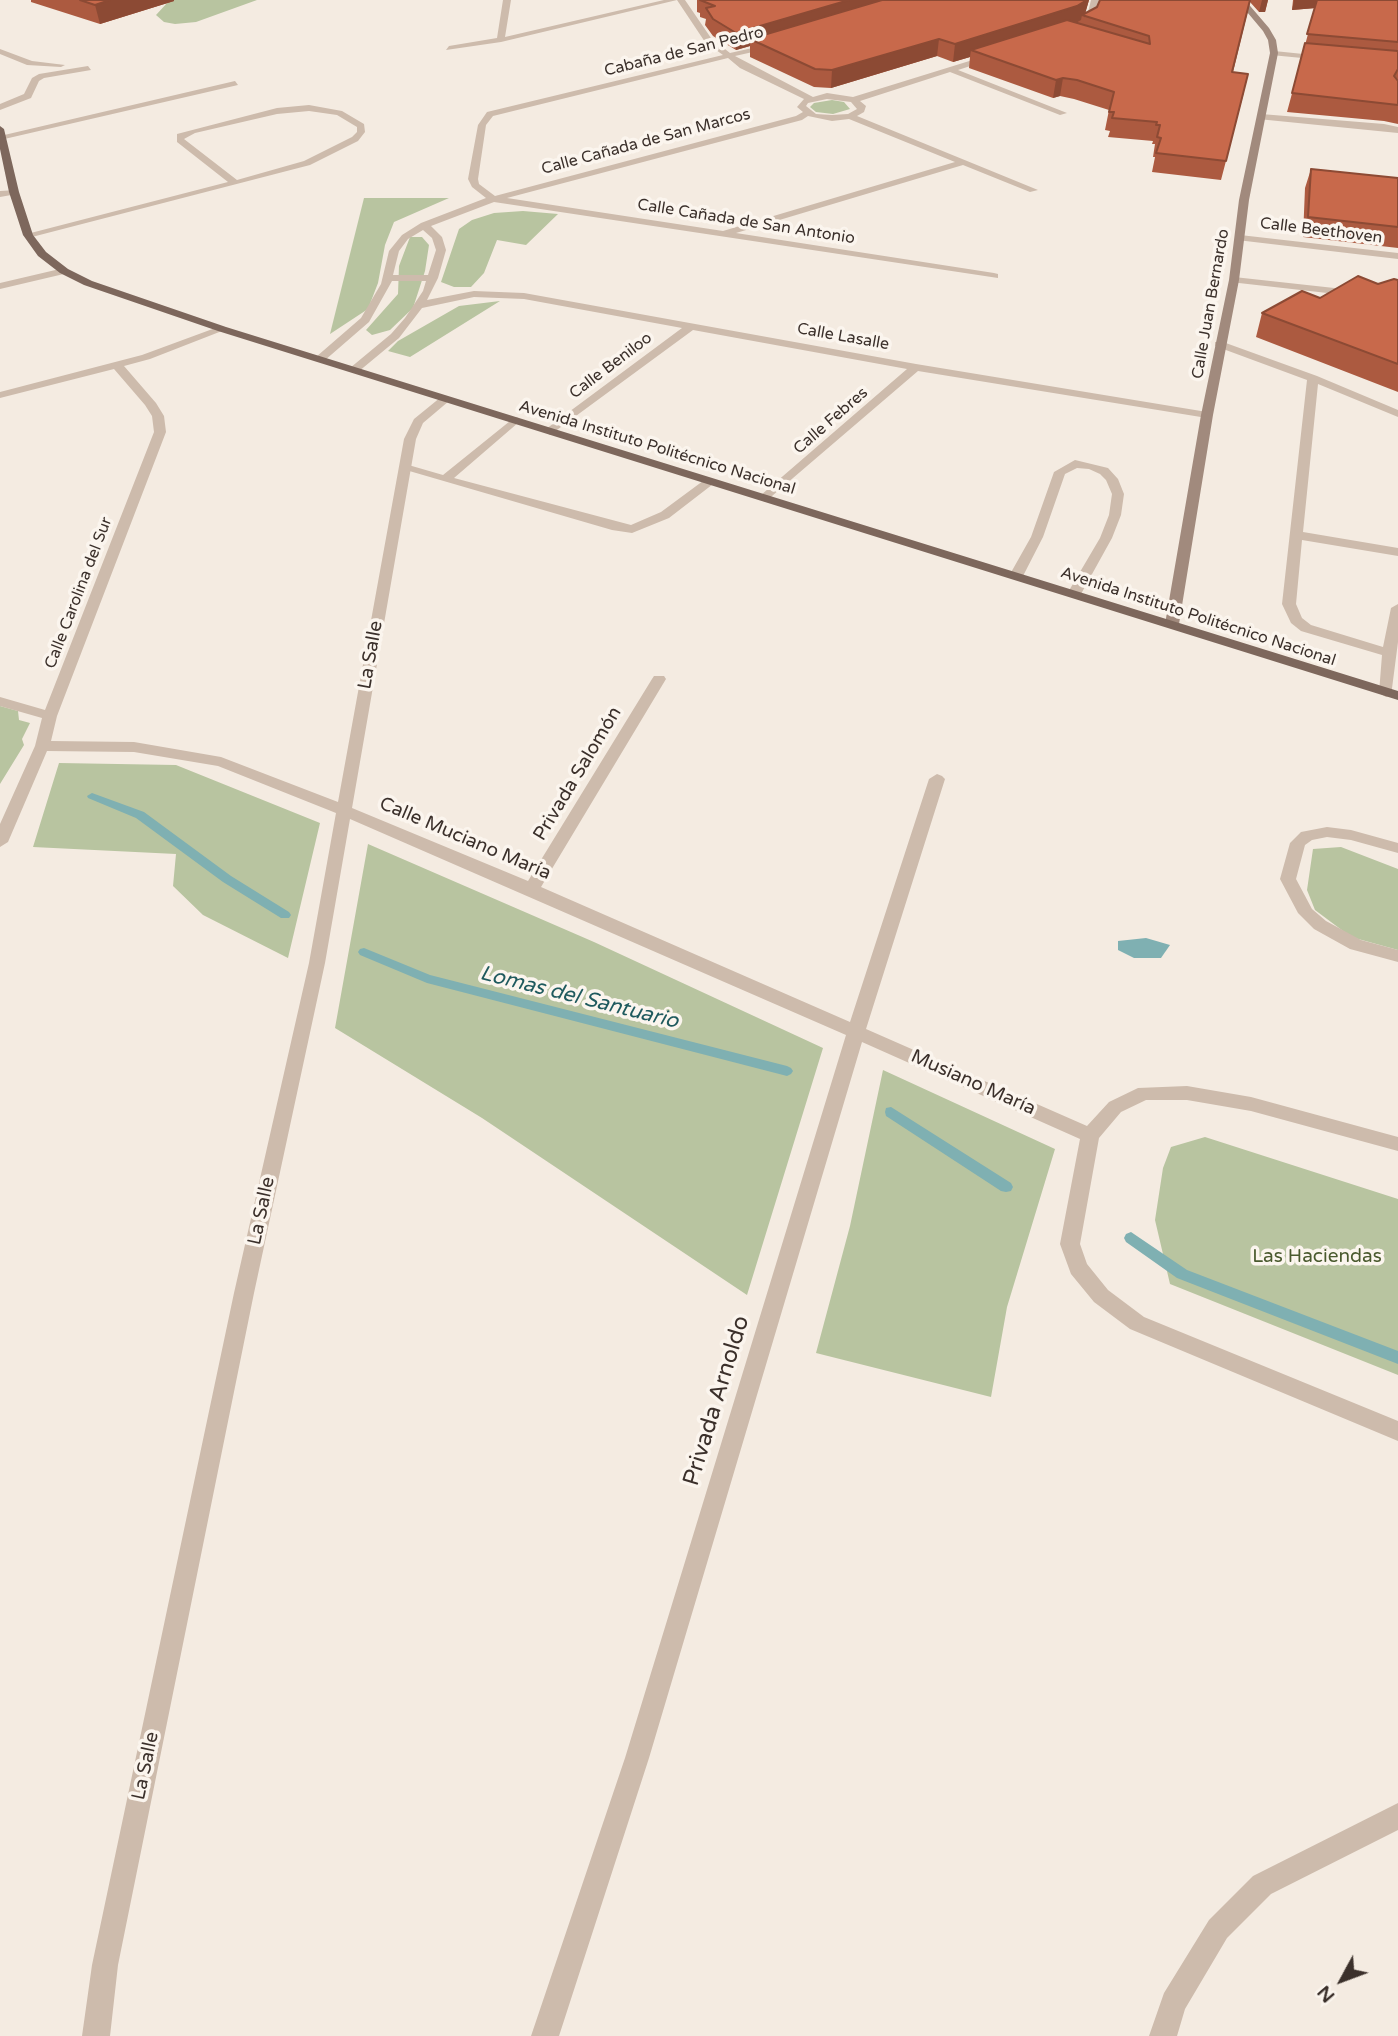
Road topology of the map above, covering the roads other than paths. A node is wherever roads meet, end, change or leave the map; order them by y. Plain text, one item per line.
1 (506, 0) edge
2 (674, 0) edge
3 (681, 0) edge
4 (1095, 0) edge
5 (1241, 0) edge
6 (1078, 28) edge
7 (501, 40) junction
8 (781, 42) edge
9 (449, 48) dead end
10 (0, 51) edge
11 (1274, 52) junction
12 (1001, 53) edge
13 (731, 57) junction
14 (1329, 58) edge
15 (949, 69) junction
16 (235, 83) dead end
17 (811, 99) junction
18 (853, 100) junction
19 (0, 107) edge
20 (807, 113) junction
21 (1063, 113) dead end
22 (850, 116) junction
23 (1261, 117) junction
24 (1304, 121) junction
25 (1398, 130) edge
26 (1, 133) edge
27 (1398, 136) edge
28 (960, 163) junction
29 (235, 183) junction
30 (1033, 190) dead end
31 (14, 192) junction
32 (0, 194) edge
33 (493, 200) junction
34 (424, 225) junction
35 (720, 234) junction
36 (28, 235) junction
37 (1240, 238) junction
38 (1398, 256) edge
39 (64, 271) junction
40 (994, 276) dead end
41 (387, 278) junction
42 (433, 278) junction
43 (1234, 280) junction
44 (0, 286) edge
45 (1398, 298) edge
46 (420, 305) junction
47 (691, 326) junction
48 (222, 328) junction
49 (1219, 344) junction
50 (320, 359) junction
51 (117, 365) junction
52 (916, 367) junction
53 (354, 370) junction
54 (1313, 378) junction
55 (0, 395) edge
56 (445, 399) junction
57 (1398, 414) edge
58 (1207, 415) junction
59 (515, 420) junction
60 (550, 431) junction
61 (405, 468) junction
62 (446, 478) junction
63 (711, 481) junction
64 (765, 498) junction
65 (1296, 535) junction
66 (1398, 552) edge
67 (1016, 576) junction
68 (1074, 594) junction
69 (1398, 608) edge
70 (1172, 624) junction
71 (1389, 653) junction
72 (659, 679) dead end
73 (1392, 694) edge
74 (0, 701) edge
75 (50, 716) junction
76 (42, 746) junction
77 (937, 779) dead end
78 (7, 806) edge
79 (343, 810) junction
80 (0, 842) edge
81 (1398, 848) edge
82 (531, 889) junction
83 (1398, 956) edge
84 (856, 1032) junction
85 (1090, 1135) junction
86 (1398, 1144) edge
87 (1398, 1432) edge
88 (1398, 1816) edge
89 (96, 2036) edge
90 (545, 2036) edge
91 (1163, 2036) edge

1 - 7 street
2 - 7 street
3 - 13 street
4 - 6 street
5 - 11 street
7 - 9 street
8 - 13 street, Cabaña de San Pedro
10 - 19 street
11 - 14 street
11 - 23 street, Calle Juan Bernardo
12 - 15 street
13 - 17 street
13 - 33 street, Cabaña de San Pedro
15 - 18 street
15 - 21 street
16 - 26 street
17 - 18 street
17 - 20 street
18 - 22 street
20 - 22 street
20 - 33 street, Calle Cañada de San Marcos
22 - 28 street
23 - 24 street
23 - 37 street, Calle Juan Bernardo
24 - 25 street
24 - 27 street
26 - 31 main road, Avenida Instituto Politécnico Nacional
28 - 30 street
28 - 35 street
29 - 29 street
29 - 36 street
31 - 32 street
31 - 36 main road, Avenida Instituto Politécnico Nacional
33 - 34 street, Calle Cañada de San Marcos
33 - 35 street, Calle Cañada de San Antonio
34 - 41 street, Calle Cañada de San Marcos
34 - 42 street
35 - 40 street, Calle Cañada de San Antonio
36 - 39 main road, Avenida Instituto Politécnico Nacional
37 - 38 street, Calle Beethoven
37 - 43 street, Calle Juan Bernardo
39 - 44 street
39 - 48 main road, Avenida Instituto Politécnico Nacional
41 - 42 street
41 - 50 street, Calle Cañada de San Marcos
42 - 46 street
43 - 45 street
43 - 49 street, Calle Juan Bernardo
46 - 47 street, Calle Lasalle
46 - 53 street
47 - 52 street, Calle Lasalle
47 - 60 street, Calle Beniloo
48 - 50 main road, Avenida Instituto Politécnico Nacional
48 - 51 street
49 - 54 street
49 - 58 street, Calle Juan Bernardo
50 - 53 main road, Avenida Instituto Politécnico Nacional
51 - 55 street
51 - 75 street, Calle Carolina del Sur
52 - 58 street, Calle Lasalle
52 - 64 street, Calle Febres
53 - 56 main road, Avenida Instituto Politécnico Nacional
54 - 57 street
54 - 65 street
56 - 59 main road, Avenida Instituto Politécnico Nacional
56 - 61 street, La Salle
58 - 70 street, Calle Juan Bernardo
59 - 60 main road, Avenida Instituto Politécnico Nacional
59 - 62 street
60 - 63 main road, Avenida Instituto Politécnico Nacional
61 - 62 street
61 - 79 street, La Salle
62 - 63 street
63 - 64 main road, Avenida Instituto Politécnico Nacional
64 - 67 main road, Avenida Instituto Politécnico Nacional
65 - 66 street
65 - 71 street
67 - 68 main road, Avenida Instituto Politécnico Nacional
67 - 68 street
68 - 70 main road, Avenida Instituto Politécnico Nacional
69 - 71 street
70 - 73 main road, Avenida Instituto Politécnico Nacional
71 - 73 street
72 - 82 street, Privada Salomón
74 - 75 street
75 - 76 street, Calle Carolina del Sur
76 - 78 street, Calle Carolina del Sur
76 - 79 street, Calle Muciano María
77 - 84 street, Privada Arnoldo
78 - 80 street, Calle Carolina del Sur
79 - 82 street, Calle Muciano María
79 - 89 street, La Salle
81 - 83 street
82 - 84 street, Calle Muciano María
84 - 85 street, Musiano María
84 - 90 street, Privada Arnoldo
85 - 86 street
85 - 87 street
88 - 91 street

